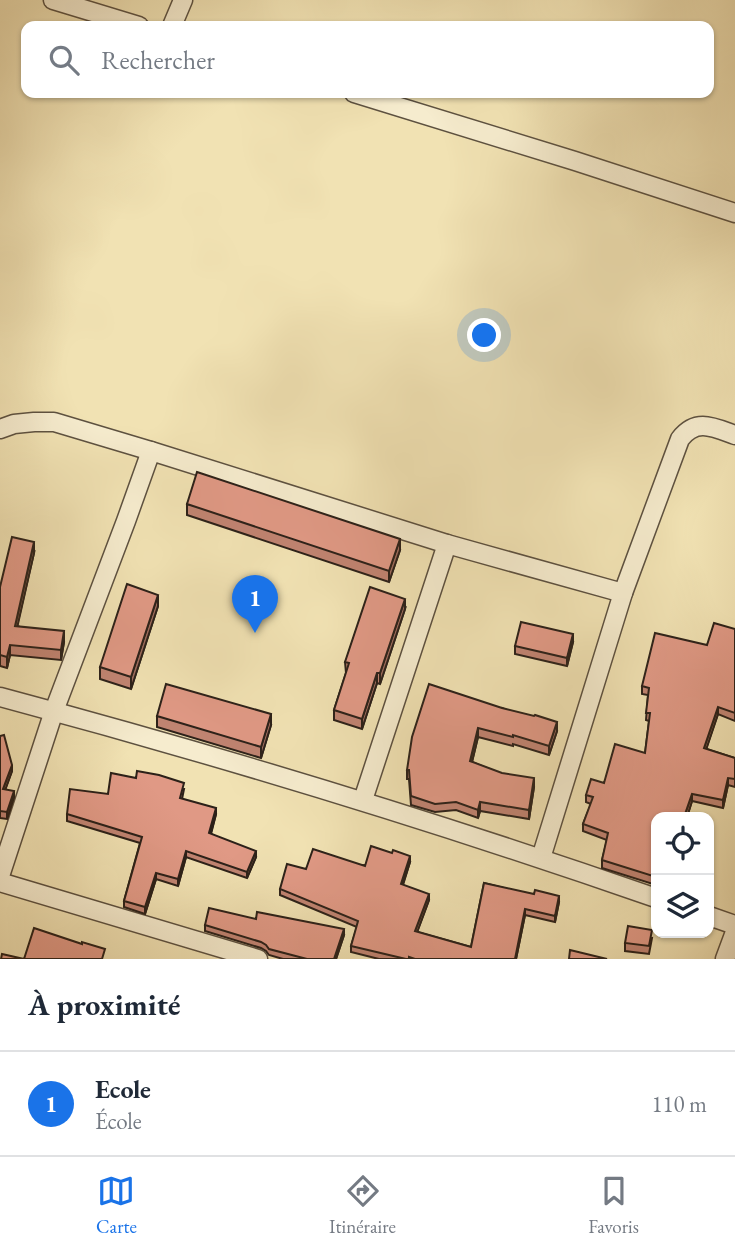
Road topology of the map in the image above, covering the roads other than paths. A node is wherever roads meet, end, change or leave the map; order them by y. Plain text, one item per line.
1 (53, 0) edge
2 (183, 0) edge
3 (122, 21) edge
4 (174, 21) edge
5 (370, 98) edge
6 (735, 213) edge
7 (0, 429) edge
8 (735, 435) edge
9 (151, 451) junction
10 (446, 544) junction
11 (623, 593) junction
12 (0, 697) edge
13 (54, 711) junction
14 (363, 800) junction
15 (541, 858) junction
16 (0, 879) edge
17 (651, 896) edge
18 (714, 918) edge
19 (735, 925) edge
20 (735, 932) edge
21 (258, 959) edge
22 (725, 959) edge

1 - 3 street
2 - 4 street
5 - 6 street
7 - 9 street
8 - 11 street
9 - 10 street
9 - 13 street
10 - 11 street
10 - 14 street
11 - 15 street
12 - 13 street
13 - 14 street
13 - 16 street
14 - 15 street
15 - 17 street
16 - 21 street
18 - 19 street
20 - 22 street

